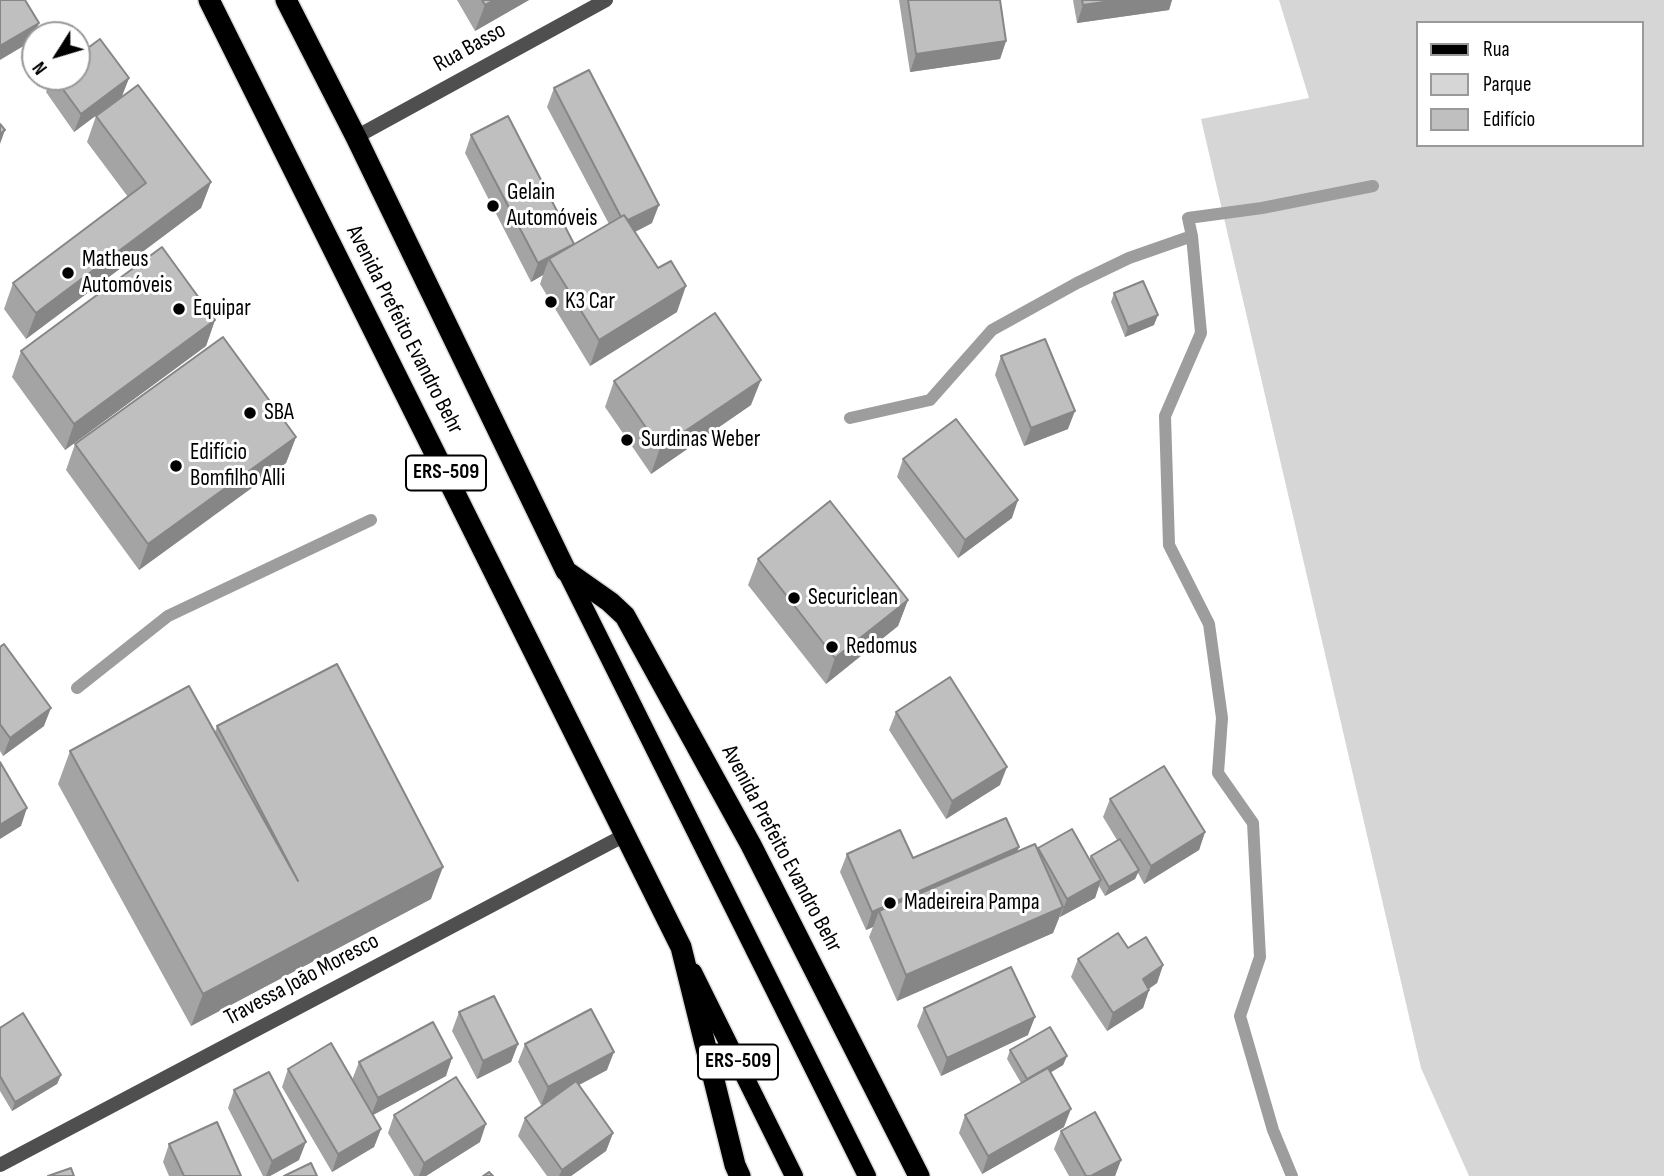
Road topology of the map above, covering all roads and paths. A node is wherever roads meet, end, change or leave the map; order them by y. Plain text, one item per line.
1 (209, 0) edge
2 (286, 0) edge
3 (606, 0) edge
4 (355, 137) junction
5 (566, 570) junction
6 (625, 835) junction
7 (681, 947) junction
8 (0, 1165) edge
9 (740, 1176) edge
10 (794, 1176) edge
11 (867, 1176) edge
12 (919, 1176) edge

1 - 6 highway, Avenida Prefeito Evandro Behr / ERS-509
2 - 4 highway, Avenida Prefeito Evandro Behr / ERS-509
3 - 4 street, Rua Basso
4 - 5 highway, Avenida Prefeito Evandro Behr / ERS-509
5 - 11 main road, Avenida Prefeito Evandro Behr / ERS-509
5 - 12 highway, Avenida Prefeito Evandro Behr / ERS-509
6 - 7 highway, Avenida Prefeito Evandro Behr / ERS-509
6 - 8 street, Travessa João Moresco
7 - 9 highway, Avenida Prefeito Evandro Behr / ERS-509
7 - 10 main road, Avenida Prefeito Evandro Behr / ERS-509

